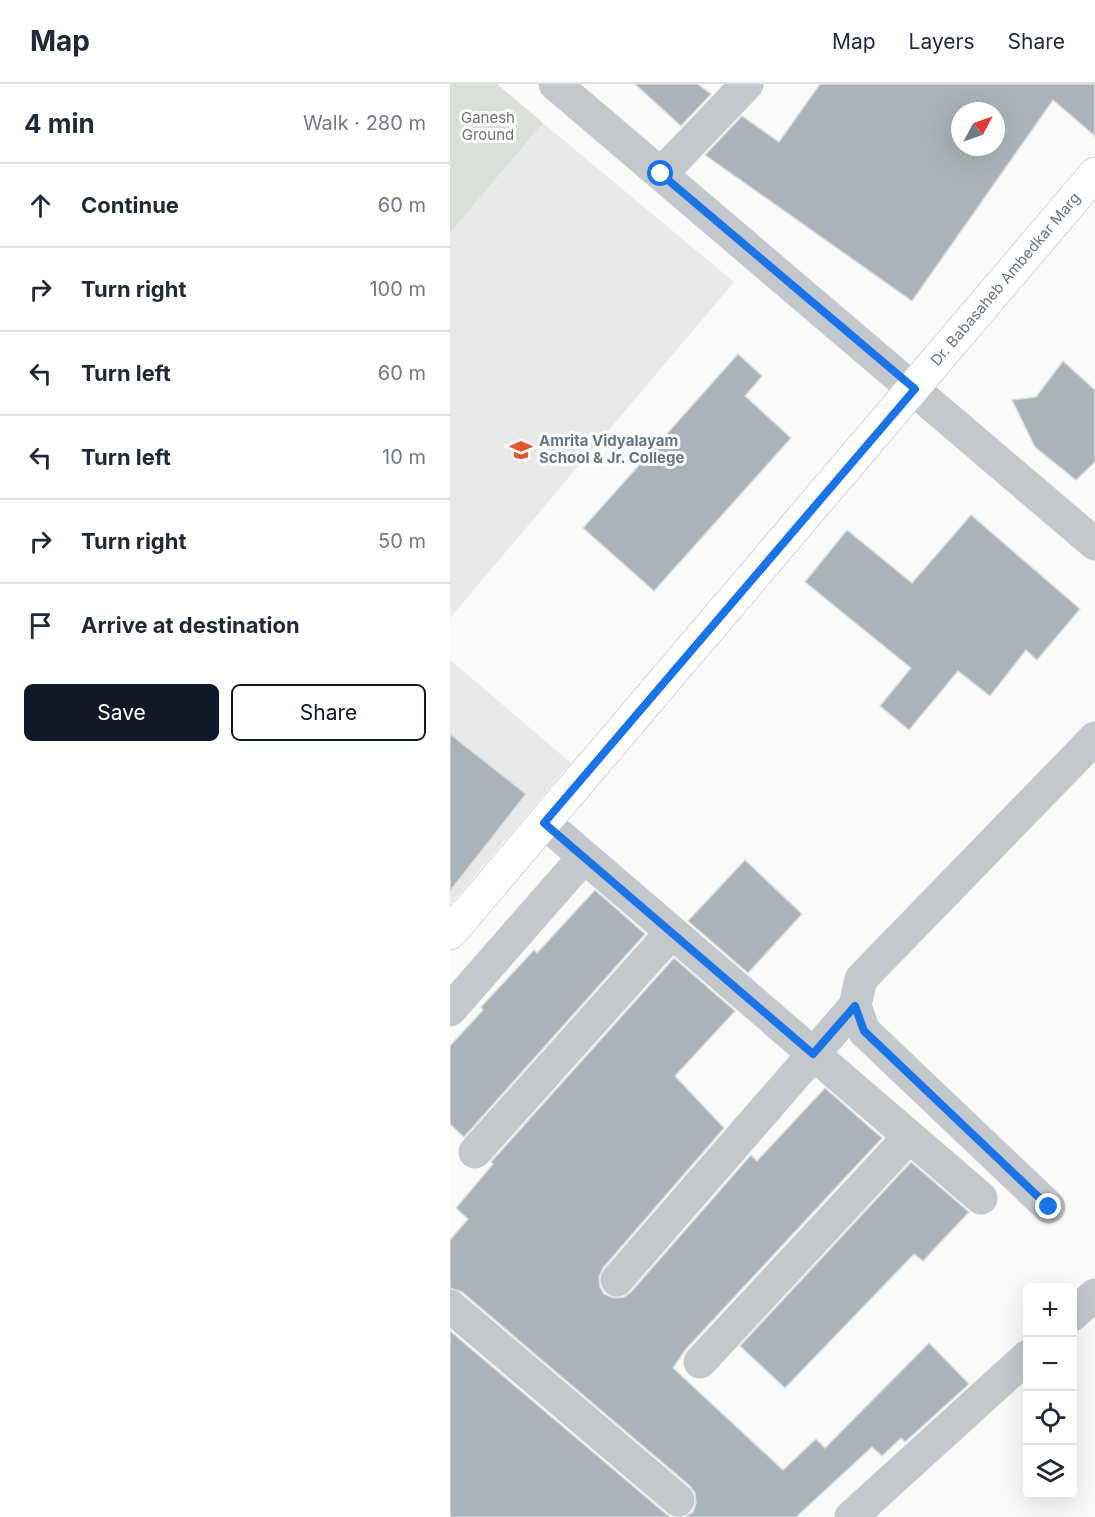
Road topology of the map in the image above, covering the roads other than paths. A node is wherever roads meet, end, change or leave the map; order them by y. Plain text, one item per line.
1 (555, 84) edge
2 (747, 84) edge
3 (661, 174) junction
4 (1095, 174) edge
5 (915, 389) junction
6 (1095, 544) edge
7 (1095, 738) edge
8 (544, 823) junction
9 (584, 857) junction
10 (672, 932) junction
11 (450, 933) edge
12 (855, 1006) junction
13 (450, 1010) edge
14 (813, 1054) junction
15 (909, 1137) junction
16 (475, 1152) dead end
17 (981, 1198) dead end
18 (1049, 1207) dead end
19 (617, 1280) dead end
20 (1095, 1295) edge
21 (450, 1306) edge
22 (1077, 1311) edge
23 (1023, 1361) edge
24 (700, 1362) dead end
25 (678, 1500) dead end
26 (850, 1517) edge

1 - 3 street
2 - 3 street
3 - 5 street
4 - 5 main road, Dr. Babasaheb Ambedkar Marg
5 - 6 street
5 - 8 main road, Dr. Babasaheb Ambedkar Marg
7 - 12 street
8 - 9 street
8 - 11 main road, Dr. Babasaheb Ambedkar Marg
9 - 10 street
9 - 13 street
10 - 14 street
10 - 16 street
12 - 14 street
12 - 18 street
14 - 15 street
14 - 19 street
15 - 17 street
15 - 24 street
20 - 22 street
21 - 25 street
23 - 26 street

